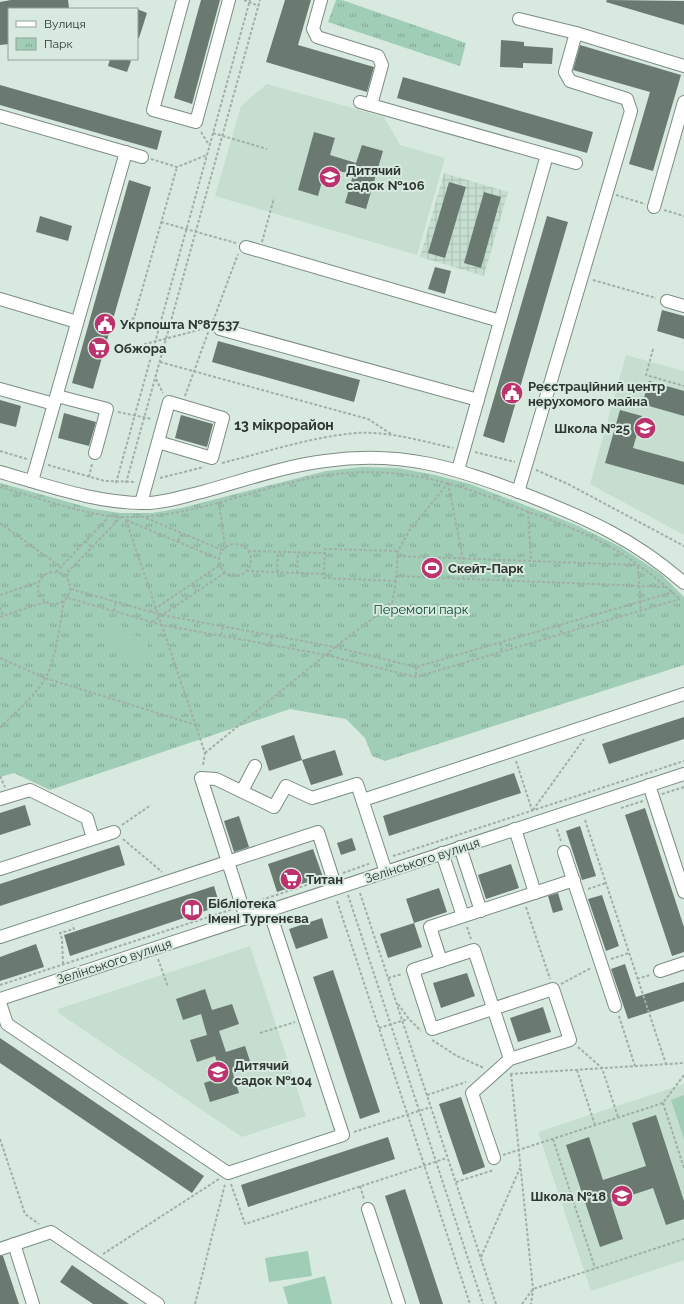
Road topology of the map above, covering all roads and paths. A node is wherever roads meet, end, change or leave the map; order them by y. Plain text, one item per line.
1 (183, 0) edge
2 (229, 0) edge
3 (244, 0) edge
4 (260, 0) edge
5 (321, 0) edge
6 (250, 1) edge
7 (259, 6) junction
8 (519, 19) dead end
9 (576, 34) junction
10 (684, 66) edge
11 (684, 102) edge
12 (0, 116) edge
13 (196, 122) junction
14 (213, 133) junction
15 (223, 136) junction
16 (210, 146) junction
17 (267, 149) dead end
18 (126, 152) junction
19 (207, 155) junction
20 (547, 155) junction
21 (142, 157) joint
22 (576, 163) dead end
23 (177, 167) junction
24 (274, 198) dead end
25 (654, 207) dead end
26 (161, 222) junction
27 (186, 229) junction
28 (196, 232) junction
29 (246, 247) joint
30 (260, 250) junction
31 (582, 276) junction
32 (0, 300) edge
33 (667, 301) joint
34 (684, 306) edge
35 (500, 321) junction
36 (77, 322) junction
37 (123, 324) dead end
38 (215, 328) joint
39 (167, 338) junction
40 (155, 341) junction
41 (653, 349) dead end
42 (115, 352) dead end
43 (160, 362) junction
44 (155, 378) junction
45 (684, 386) edge
46 (0, 389) edge
47 (55, 400) junction
48 (478, 400) junction
49 (169, 402) junction
50 (107, 409) junction
51 (134, 417) junction
52 (144, 417) junction
53 (392, 434) junction
54 (158, 442) junction
55 (427, 442) dead end
56 (0, 451) edge
57 (95, 453) joint
58 (38, 462) junction
59 (214, 465) dead end
60 (207, 467) dead end
61 (458, 470) junction
62 (539, 471) dead end
63 (0, 472) edge
64 (89, 476) junction
65 (155, 480) dead end
66 (32, 481) junction
67 (448, 482) junction
68 (116, 483) junction
69 (0, 488) edge
70 (518, 492) junction
71 (219, 502) junction
72 (141, 503) junction
73 (528, 511) junction
74 (118, 513) dead end
75 (107, 515) junction
76 (117, 517) junction
77 (121, 517) junction
78 (144, 517) junction
79 (126, 520) junction
80 (0, 523) edge
81 (115, 524) junction
82 (182, 533) junction
83 (85, 541) junction
84 (178, 542) junction
85 (684, 546) edge
86 (92, 547) junction
87 (225, 548) junction
88 (222, 550) junction
89 (248, 550) junction
90 (398, 551) junction
91 (278, 552) junction
92 (298, 552) junction
93 (325, 553) junction
94 (397, 556) junction
95 (219, 559) junction
96 (463, 559) junction
97 (504, 560) junction
98 (531, 562) junction
99 (220, 565) junction
100 (638, 566) junction
101 (60, 567) junction
102 (246, 571) junction
103 (56, 572) junction
104 (226, 572) junction
105 (277, 572) junction
106 (297, 573) junction
107 (324, 574) junction
108 (64, 576) junction
109 (397, 576) junction
110 (463, 579) junction
111 (504, 580) junction
112 (396, 581) junction
113 (39, 582) junction
114 (684, 583) edge
115 (192, 585) junction
116 (640, 586) junction
117 (666, 586) junction
118 (70, 589) junction
119 (197, 592) junction
120 (672, 592) junction
121 (0, 595) edge
122 (68, 598) junction
123 (64, 601) junction
124 (45, 602) junction
125 (116, 602) junction
126 (640, 602) junction
127 (0, 607) edge
128 (156, 608) junction
129 (114, 611) junction
130 (641, 611) junction
131 (150, 612) junction
132 (2, 616) edge
133 (160, 616) junction
134 (152, 622) junction
135 (162, 625) junction
136 (559, 625) junction
137 (223, 627) junction
138 (562, 634) junction
139 (221, 636) junction
140 (272, 636) junction
141 (500, 643) junction
142 (270, 644) junction
143 (335, 647) junction
144 (502, 651) junction
145 (326, 655) junction
146 (0, 658) edge
147 (416, 668) junction
148 (416, 677) junction
149 (45, 678) junction
150 (684, 694) edge
151 (596, 723) junction
152 (196, 725) junction
153 (0, 728) edge
154 (512, 751) junction
155 (205, 753) junction
156 (203, 765) dead end
157 (255, 766) dead end
158 (684, 774) edge
159 (649, 785) junction
160 (242, 791) junction
161 (0, 799) edge
162 (363, 800) junction
163 (151, 806) dead end
164 (585, 820) dead end
165 (515, 829) junction
166 (114, 832) junction
167 (93, 838) junction
168 (460, 847) junction
169 (564, 852) dead end
170 (442, 853) junction
171 (228, 862) junction
172 (0, 868) edge
173 (386, 872) junction
174 (173, 880) junction
175 (574, 880) junction
176 (606, 883) junction
177 (336, 888) junction
178 (578, 892) junction
179 (684, 892) edge
180 (360, 893) dead end
181 (535, 893) junction
182 (349, 897) dead end
183 (523, 897) junction
184 (337, 901) dead end
185 (269, 910) junction
186 (481, 911) junction
187 (463, 916) junction
188 (246, 918) junction
189 (74, 929) dead end
190 (0, 937) edge
191 (474, 950) junction
192 (629, 953) junction
193 (158, 959) dead end
194 (441, 961) junction
195 (601, 963) junction
196 (684, 963) edge
197 (63, 965) dead end
198 (413, 970) junction
199 (660, 971) dead end
200 (388, 978) junction
201 (168, 987) dead end
202 (553, 989) junction
203 (0, 999) edge
204 (396, 1001) junction
205 (0, 1003) edge
206 (615, 1006) joint
207 (494, 1008) junction
208 (305, 1018) junction
209 (409, 1018) junction
210 (402, 1021) junction
211 (391, 1024) junction
212 (379, 1028) junction
213 (422, 1032) dead end
214 (260, 1033) dead end
215 (428, 1036) dead end
216 (570, 1040) junction
217 (510, 1059) junction
218 (684, 1063) edge
219 (666, 1064) junction
220 (635, 1066) junction
221 (602, 1068) junction
222 (577, 1070) junction
223 (496, 1072) junction
224 (511, 1074) junction
225 (684, 1075) edge
226 (468, 1081) dead end
227 (427, 1095) junction
228 (662, 1102) junction
229 (431, 1106) junction
230 (419, 1110) junction
231 (408, 1114) junction
232 (618, 1117) junction
233 (595, 1125) junction
234 (343, 1135) junction
235 (0, 1139) edge
236 (553, 1139) junction
237 (518, 1150) junction
238 (448, 1158) junction
239 (436, 1161) junction
240 (496, 1163) junction
241 (424, 1165) junction
242 (520, 1167) junction
243 (684, 1168) edge
244 (228, 1173) junction
245 (456, 1182) junction
246 (368, 1210) dead end
247 (25, 1214) dead end
248 (684, 1239) edge
249 (14, 1244) junction
250 (0, 1249) edge
251 (480, 1258) junction
252 (93, 1260) junction
253 (595, 1268) junction
254 (533, 1289) junction
255 (33, 1304) edge
256 (158, 1304) edge
257 (195, 1304) edge
258 (399, 1304) edge
259 (470, 1304) edge
260 (483, 1304) edge
261 (496, 1304) edge
262 (522, 1304) edge
263 (531, 1304) edge

1 - 13 street
2 - 13 street
3 - 6 path
4 - 7 path
5 - 20 street
6 - 7 path
6 - 14 path
7 - 15 path
8 - 9 street
9 - 10 street
9 - 31 street
11 - 25 street
12 - 18 street
13 - 16 path
14 - 15 path
14 - 16 path
15 - 17 path
15 - 28 path
16 - 19 path
18 - 21 street
18 - 36 street
19 - 23 path
19 - 27 path
20 - 22 street
20 - 35 street
21 - 23 path
23 - 26 path
24 - 30 path
26 - 27 path
26 - 37 path
27 - 28 path
27 - 40 path
28 - 29 path
28 - 39 path
29 - 30 street
30 - 35 street
31 - 33 path
31 - 70 street
32 - 36 street
33 - 34 street
35 - 48 street
36 - 47 street
38 - 39 path
38 - 48 street
39 - 40 path
39 - 43 path
40 - 42 path
40 - 51 path
41 - 45 path
43 - 44 path
43 - 53 path
44 - 49 path
44 - 52 path
46 - 47 street
47 - 50 street
47 - 58 street
48 - 61 street
49 - 54 street
49 - 54 street
50 - 51 path
50 - 57 street
51 - 52 path
51 - 68 path
52 - 68 path
53 - 55 path
53 - 59 path
54 - 72 street
56 - 58 path
57 - 64 path
58 - 64 path
58 - 66 street
60 - 65 path
61 - 67 path
61 - 70 street
61 - 72 street
62 - 85 path
63 - 66 street
64 - 68 path
66 - 72 street
67 - 71 path
67 - 73 path
67 - 90 path
67 - 96 path
69 - 75 path
70 - 114 street
71 - 78 path
71 - 87 path
73 - 98 path
73 - 100 path
74 - 76 path
75 - 76 path
75 - 83 path
76 - 77 path
76 - 81 path
77 - 78 path
77 - 79 path
77 - 81 path
78 - 82 path
79 - 84 path
79 - 128 path
80 - 101 path
81 - 86 path
82 - 84 path
82 - 88 path
83 - 86 path
83 - 101 path
84 - 95 path
86 - 108 path
87 - 88 path
87 - 89 path
88 - 95 path
89 - 91 path
89 - 102 path
90 - 93 path
90 - 94 path
91 - 92 path
91 - 105 path
92 - 93 path
92 - 106 path
93 - 107 path
94 - 96 path
94 - 109 path
95 - 99 path
96 - 97 path
96 - 110 path
97 - 98 path
97 - 111 path
98 - 100 path
99 - 104 path
99 - 115 path
100 - 116 path
100 - 117 path
101 - 103 path
102 - 104 path
102 - 105 path
103 - 108 path
103 - 113 path
104 - 119 path
105 - 106 path
106 - 107 path
107 - 112 path
108 - 118 path
109 - 110 path
109 - 112 path
110 - 111 path
111 - 116 path
112 - 143 path
113 - 121 path
113 - 124 path
115 - 119 path
115 - 128 path
116 - 117 path
116 - 126 path
117 - 120 path
118 - 122 path
118 - 125 path
119 - 133 path
120 - 126 path
120 - 130 path
122 - 123 path
122 - 129 path
123 - 124 path
123 - 149 path
124 - 132 path
125 - 129 path
125 - 131 path
126 - 130 path
126 - 136 path
127 - 132 path
128 - 131 path
128 - 133 path
129 - 134 path
130 - 138 path
131 - 133 path
133 - 134 path
133 - 135 path
133 - 137 path
134 - 135 path
135 - 139 path
135 - 152 path
136 - 138 path
136 - 141 path
137 - 139 path
137 - 140 path
138 - 144 path
139 - 142 path
140 - 142 path
140 - 143 path
141 - 144 path
141 - 147 path
142 - 145 path
143 - 145 path
143 - 147 path
144 - 148 path
145 - 148 path
145 - 155 path
146 - 149 path
147 - 148 path
149 - 152 path
149 - 153 path
150 - 151 street
151 - 154 street
151 - 154 path
152 - 155 path
154 - 162 street
155 - 156 path
157 - 160 street
158 - 159 street, Зелінського вулиця
159 - 165 street, Зелінського вулиця
159 - 179 street
160 - 162 street
160 - 171 street
161 - 167 street
162 - 173 street
163 - 166 path
164 - 176 path
165 - 168 street, Зелінського вулиця
165 - 181 street
166 - 167 street
166 - 174 path
167 - 172 street
168 - 170 street, Зелінського вулиця
168 - 186 street
169 - 175 street
170 - 173 street, Зелінського вулиця
170 - 187 street
171 - 174 street
171 - 177 street
171 - 188 street
173 - 177 street, Зелінського вулиця
174 - 190 street
175 - 178 street
175 - 181 street
176 - 178 path
176 - 192 path
177 - 185 street, Зелінського вулиця
178 - 195 street
180 - 200 path
181 - 183 street
182 - 211 path
183 - 186 street
183 - 202 path
184 - 212 path
185 - 188 street, Зелінського вулиця
185 - 208 street
186 - 187 street
187 - 191 path
187 - 194 street
188 - 203 street, Зелінського вулиця
189 - 197 path
191 - 194 street
191 - 207 street
192 - 195 path
192 - 219 path
193 - 201 path
194 - 198 street
195 - 202 path
195 - 206 street
196 - 199 street
198 - 200 path
198 - 207 street
200 - 204 path
202 - 207 street
202 - 216 street
204 - 209 path
204 - 210 path
205 - 244 street
206 - 220 path
207 - 217 street
208 - 214 path
208 - 234 street
209 - 210 path
209 - 213 path
210 - 211 path
210 - 227 path
211 - 212 path
211 - 230 path
212 - 231 path
215 - 223 path
216 - 217 street
216 - 221 path
217 - 223 street
217 - 224 path
218 - 219 path
219 - 220 path
220 - 221 path
221 - 222 path
221 - 232 path
222 - 224 path
222 - 233 path
223 - 240 street
224 - 237 path
225 - 228 path
226 - 227 path
227 - 229 path
228 - 232 path
228 - 243 path
229 - 230 path
229 - 238 path
230 - 231 path
230 - 239 path
231 - 234 path
231 - 241 path
232 - 233 path
233 - 236 path
234 - 244 street
235 - 247 path
236 - 237 path
236 - 253 path
237 - 240 path
237 - 242 path
238 - 239 path
238 - 245 path
239 - 241 path
239 - 260 path
240 - 245 path
241 - 244 path
241 - 259 path
242 - 251 path
242 - 254 path
244 - 252 path
244 - 257 path
245 - 251 path
246 - 258 street
248 - 253 path
249 - 250 street
249 - 252 street
249 - 255 street
251 - 261 path
252 - 256 street
253 - 254 path
254 - 262 path
254 - 263 path

